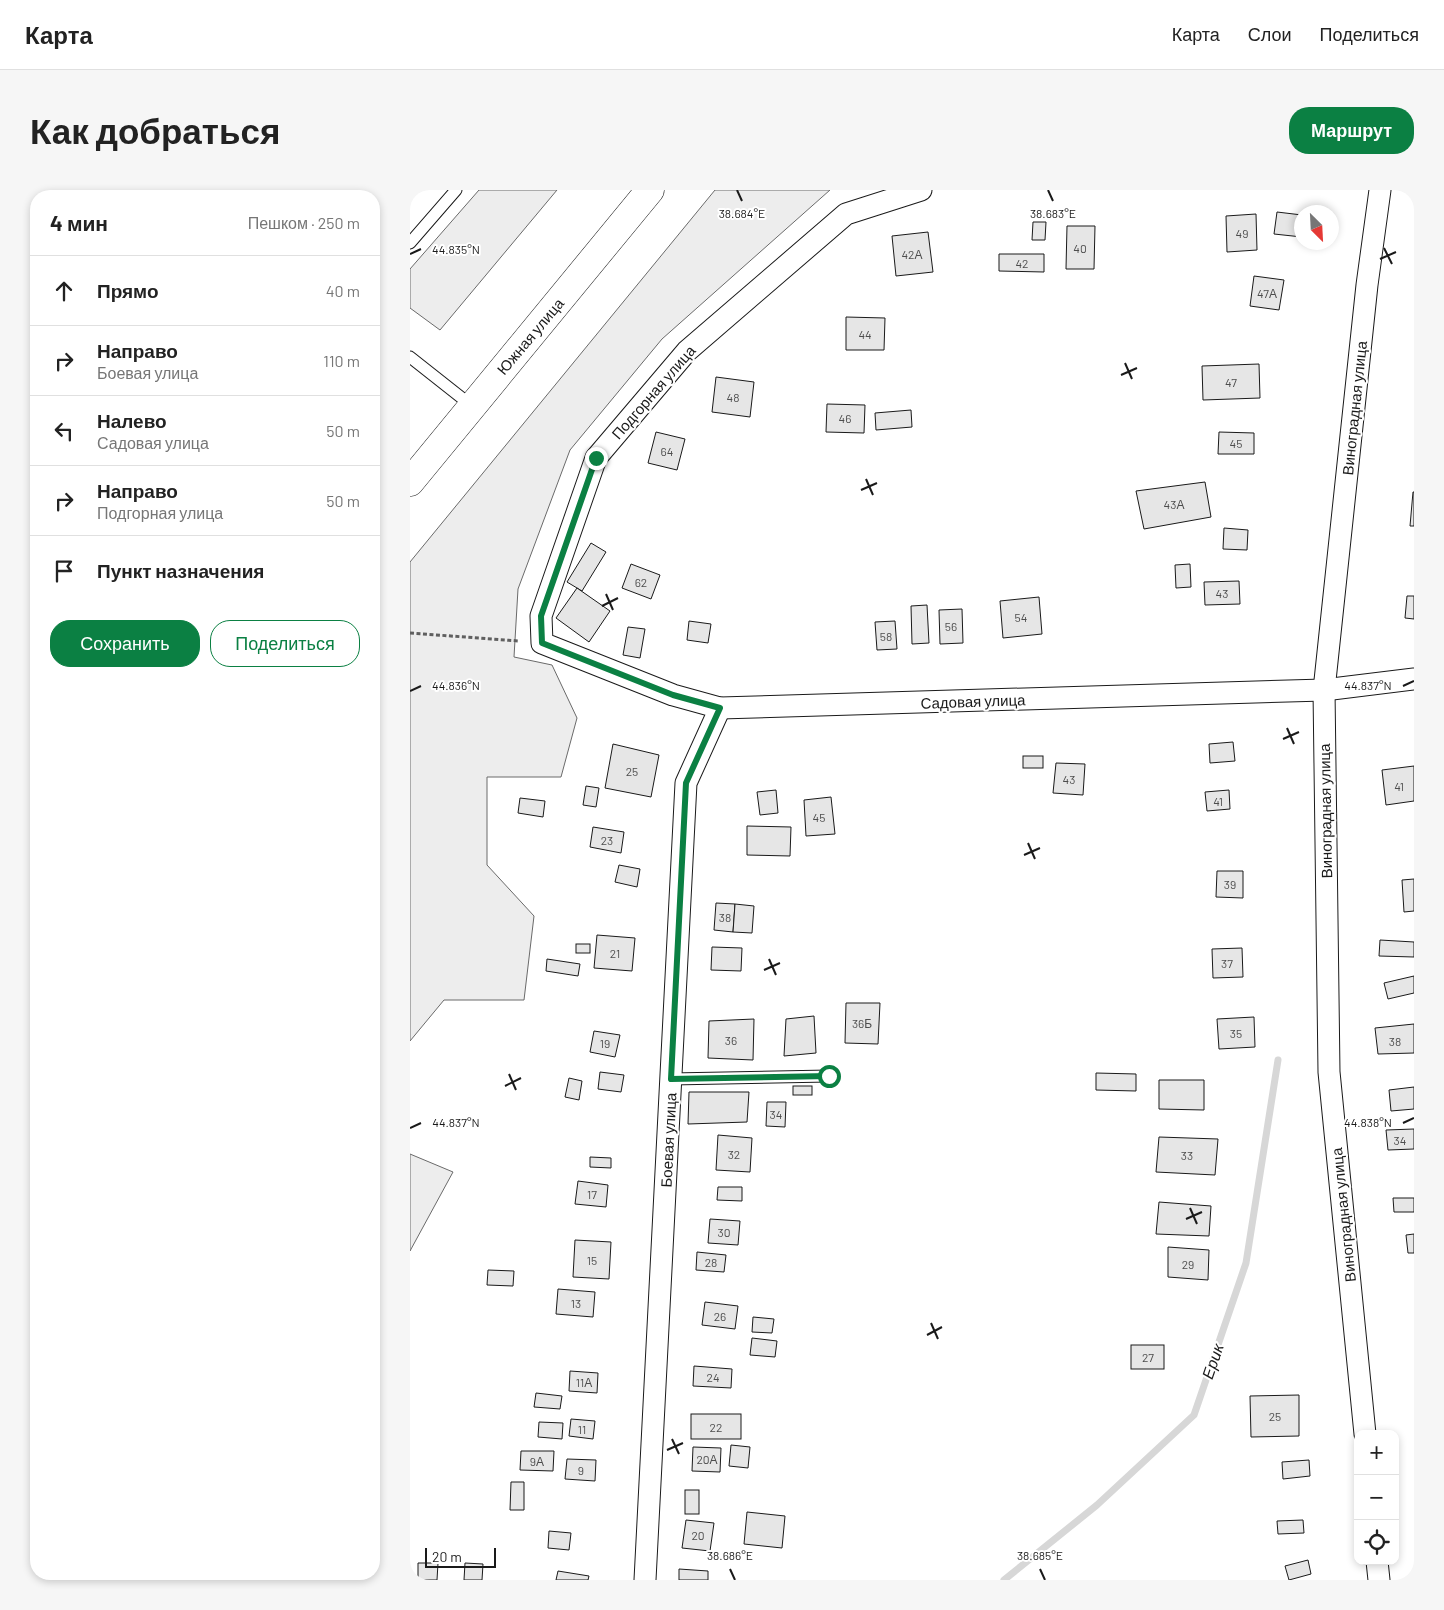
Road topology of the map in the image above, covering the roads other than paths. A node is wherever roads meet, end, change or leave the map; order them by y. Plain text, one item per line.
1 (456, 190) edge
2 (650, 190) edge
3 (921, 190) edge
4 (1380, 190) edge
5 (410, 243) edge
6 (410, 357) edge
7 (472, 406) junction
8 (410, 482) edge
9 (542, 643) joint
10 (1414, 679) edge
11 (1324, 690) junction
12 (720, 708) junction
13 (829, 1076) dead end
14 (671, 1079) junction
15 (1365, 1430) edge
16 (1377, 1565) edge
17 (645, 1580) edge
18 (1379, 1580) edge

1 - 5 lane
2 - 7 highway, Южная улица
3 - 9 street, Подгорная улица
4 - 11 street, Виноградная улица
6 - 7 lane
7 - 8 highway, Южная улица
9 - 12 street, Садовая улица
10 - 11 street, Садовая улица
11 - 12 street, Садовая улица
11 - 15 street, Виноградная улица
12 - 14 street, Боевая улица
13 - 14 lane
14 - 17 street, Боевая улица
16 - 18 street

